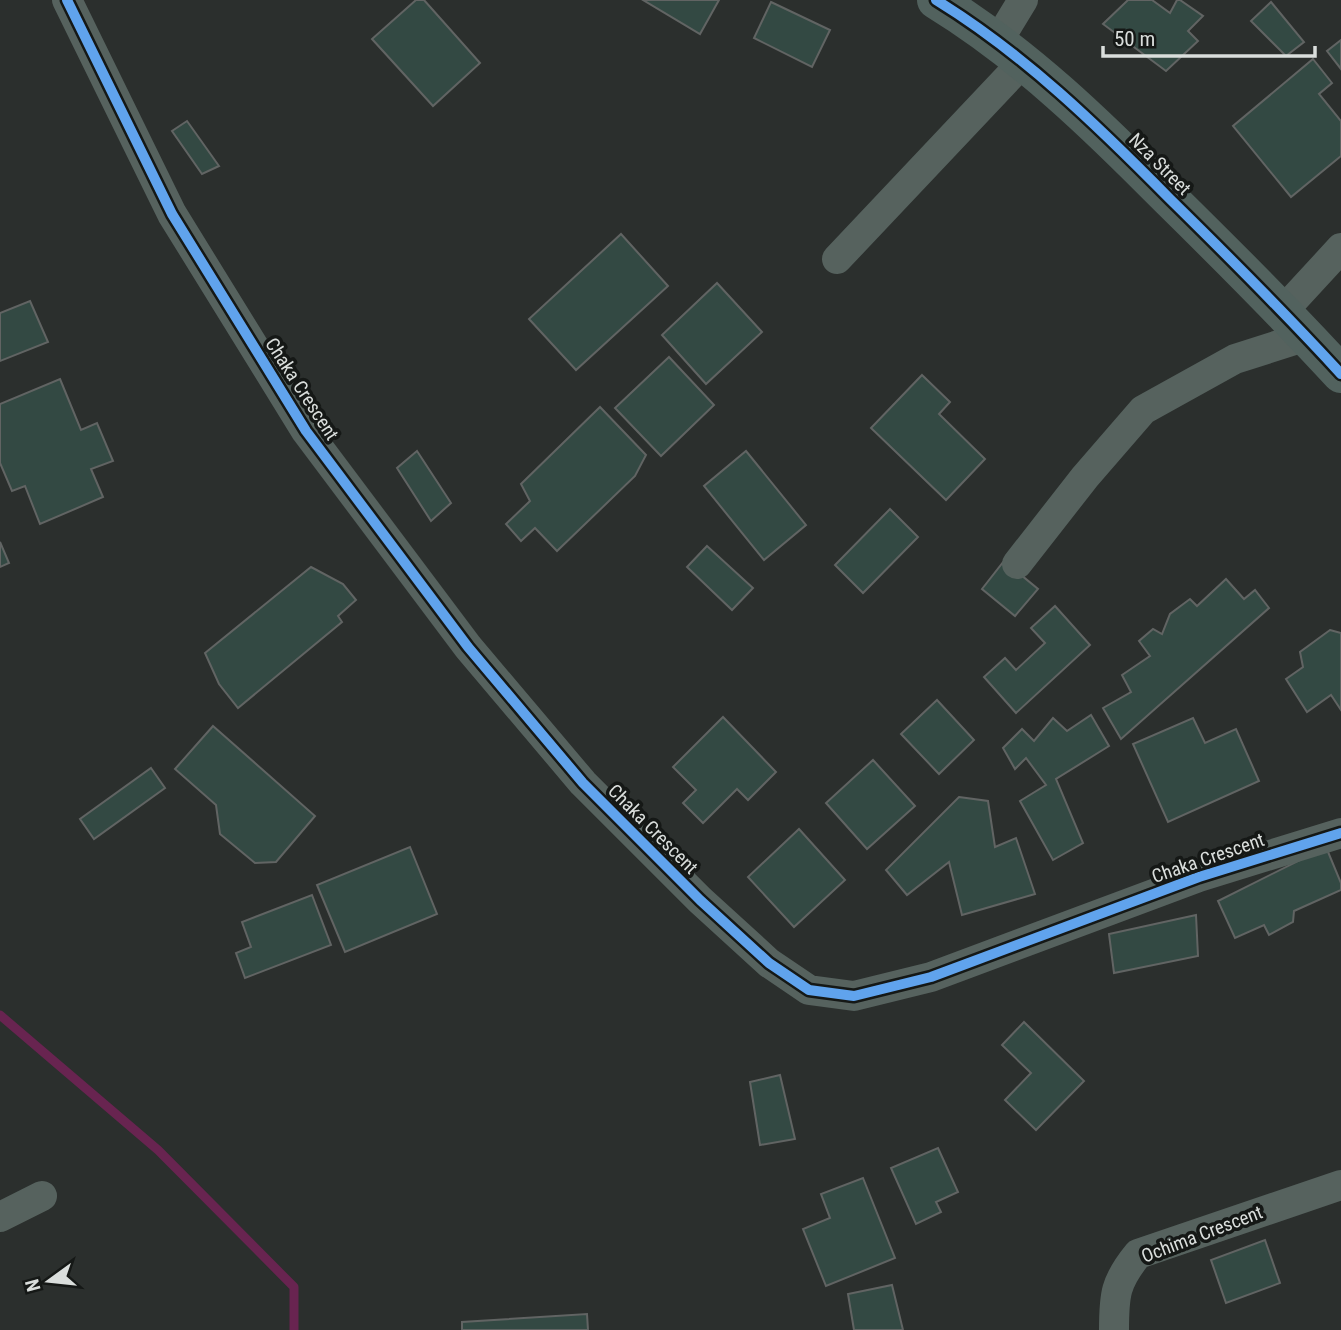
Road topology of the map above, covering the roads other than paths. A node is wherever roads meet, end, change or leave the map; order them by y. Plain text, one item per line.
1 (66, 0) edge
2 (936, 0) edge
3 (1023, 0) edge
4 (1010, 51) junction
5 (1341, 248) edge
6 (837, 259) dead end
7 (1295, 324) junction
8 (1341, 374) edge
9 (1017, 564) dead end
10 (1341, 833) edge
11 (1341, 1185) edge
12 (42, 1196) dead end
13 (0, 1217) edge
14 (1114, 1330) edge

1 - 10 street, Chaka Crescent
2 - 4 street, Nza Street
3 - 4 street
4 - 6 street
4 - 7 street, Nza Street
5 - 7 street
7 - 8 street, Nza Street
7 - 9 street
11 - 14 street, Ochima Crescent
12 - 13 street

